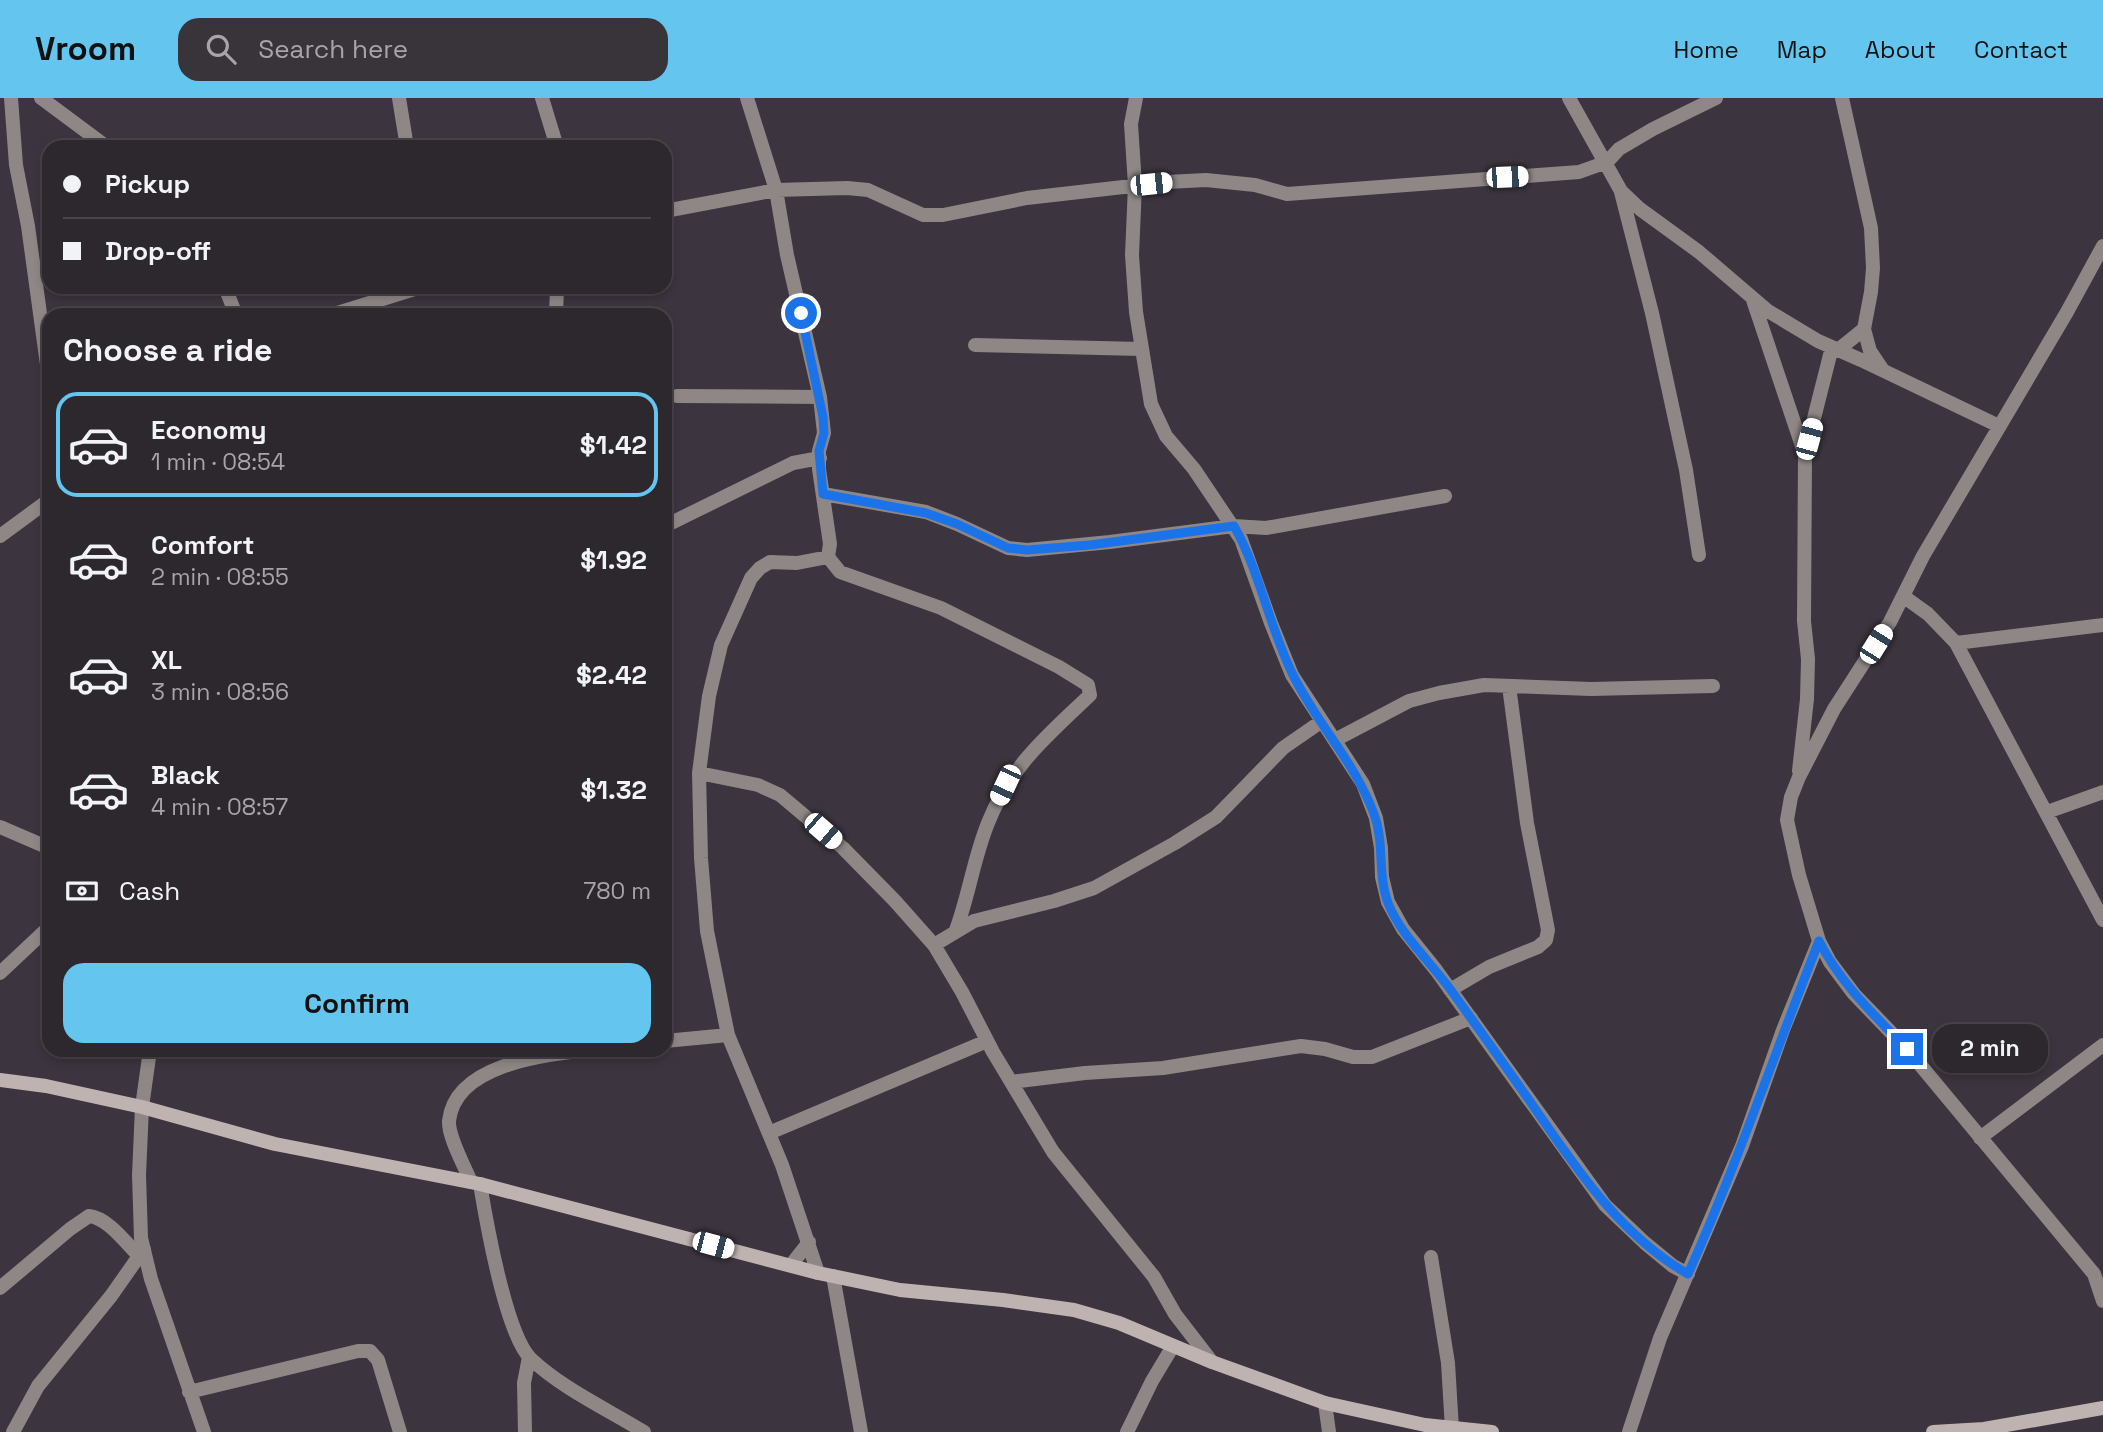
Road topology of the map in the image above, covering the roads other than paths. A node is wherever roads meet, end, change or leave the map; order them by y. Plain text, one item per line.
1 (11, 98) edge
2 (41, 98) edge
3 (399, 98) edge
4 (542, 98) edge
5 (747, 98) edge
6 (1569, 98) edge
7 (1716, 98) edge
8 (1842, 98) edge
9 (1132, 99) edge
10 (98, 140) edge
11 (406, 140) edge
12 (554, 140) edge
13 (1607, 162) junction
14 (1135, 185) junction
15 (776, 190) junction
16 (1621, 191) junction
17 (672, 210) edge
18 (2103, 246) edge
19 (400, 294) edge
20 (1753, 299) junction
21 (358, 308) edge
22 (42, 328) edge
23 (1864, 330) junction
24 (975, 345) dead end
25 (1141, 348) junction
26 (1835, 348) junction
27 (1883, 370) junction
28 (677, 396) dead end
29 (820, 397) junction
30 (1999, 426) junction
31 (1805, 455) junction
32 (820, 457) junction
33 (823, 494) junction
34 (1444, 496) dead end
35 (42, 505) edge
36 (672, 523) edge
37 (1234, 526) junction
38 (0, 536) edge
39 (1699, 555) dead end
40 (828, 556) junction
41 (1903, 596) junction
42 (2103, 625) edge
43 (1956, 643) junction
44 (1713, 685) dead end
45 (1509, 686) junction
46 (1322, 721) junction
47 (1335, 740) junction
48 (698, 773) junction
49 (1799, 777) junction
50 (2103, 792) edge
51 (2047, 812) junction
52 (0, 827) edge
53 (42, 845) edge
54 (2103, 920) edge
55 (956, 930) junction
56 (42, 933) edge
57 (1819, 941) junction
58 (934, 945) junction
59 (1, 970) edge
60 (1451, 990) junction
61 (1471, 1018) junction
62 (728, 1035) junction
63 (672, 1040) edge
64 (987, 1041) junction
65 (2103, 1045) edge
66 (149, 1057) edge
67 (548, 1057) edge
68 (0, 1080) edge
69 (1011, 1082) junction
70 (142, 1107) junction
71 (769, 1133) junction
72 (1980, 1138) junction
73 (475, 1183) junction
74 (809, 1242) junction
75 (141, 1252) junction
76 (1431, 1257) dead end
77 (791, 1265) junction
78 (2098, 1270) edge
79 (826, 1274) junction
80 (1688, 1274) junction
81 (0, 1288) edge
82 (2103, 1301) edge
83 (1173, 1346) junction
84 (529, 1357) junction
85 (1212, 1362) junction
86 (189, 1392) junction
87 (1325, 1403) junction
88 (2103, 1408) edge
89 (1452, 1429) junction
90 (13, 1432) edge
91 (204, 1432) edge
92 (400, 1432) edge
93 (525, 1432) edge
94 (644, 1432) edge
95 (861, 1432) edge
96 (1127, 1432) edge
97 (1329, 1432) edge
98 (1492, 1432) edge
99 (1629, 1432) edge
100 (1933, 1432) edge

1 - 22 street
2 - 10 street
3 - 11 street
4 - 12 street
5 - 15 street
6 - 13 street
7 - 13 street
8 - 23 street
9 - 14 street
13 - 14 street
13 - 16 street
14 - 15 street
14 - 25 street
15 - 17 street
15 - 29 street
16 - 20 street
16 - 39 street
18 - 30 street
19 - 21 street
20 - 26 street
20 - 31 street
23 - 26 street
23 - 27 street
24 - 25 street
25 - 37 street
26 - 27 street
26 - 31 street
27 - 30 street
28 - 29 street
29 - 32 street
30 - 41 street
31 - 49 street
32 - 33 street
32 - 36 street
33 - 37 street
33 - 40 street
34 - 37 street
35 - 38 street
37 - 46 street
40 - 48 street
40 - 55 street
41 - 43 street
41 - 49 street
42 - 43 street
43 - 51 street
44 - 45 street
45 - 47 street
45 - 60 street
46 - 47 street
46 - 55 street
47 - 60 street
48 - 58 street
48 - 62 street
49 - 57 street
50 - 51 street
51 - 54 street
52 - 53 street
55 - 58 street
56 - 59 street
57 - 72 street
57 - 80 street
58 - 64 street
60 - 61 street
61 - 69 street
61 - 80 street
62 - 63 street
62 - 71 street
64 - 69 street
64 - 71 street
65 - 72 street
66 - 70 street
67 - 73 street
68 - 70 street
69 - 85 street
70 - 73 street
70 - 75 street
71 - 74 street
72 - 78 street
73 - 77 street
73 - 84 street
74 - 77 street
74 - 79 street
75 - 81 street
75 - 86 street
75 - 90 street
76 - 89 street
77 - 79 street
78 - 82 street
79 - 83 street
79 - 95 street
80 - 99 street
83 - 85 street
83 - 96 street
84 - 93 street
84 - 94 street
85 - 87 street
86 - 91 street
86 - 92 street
87 - 89 street
87 - 97 street
88 - 100 street
89 - 98 street

